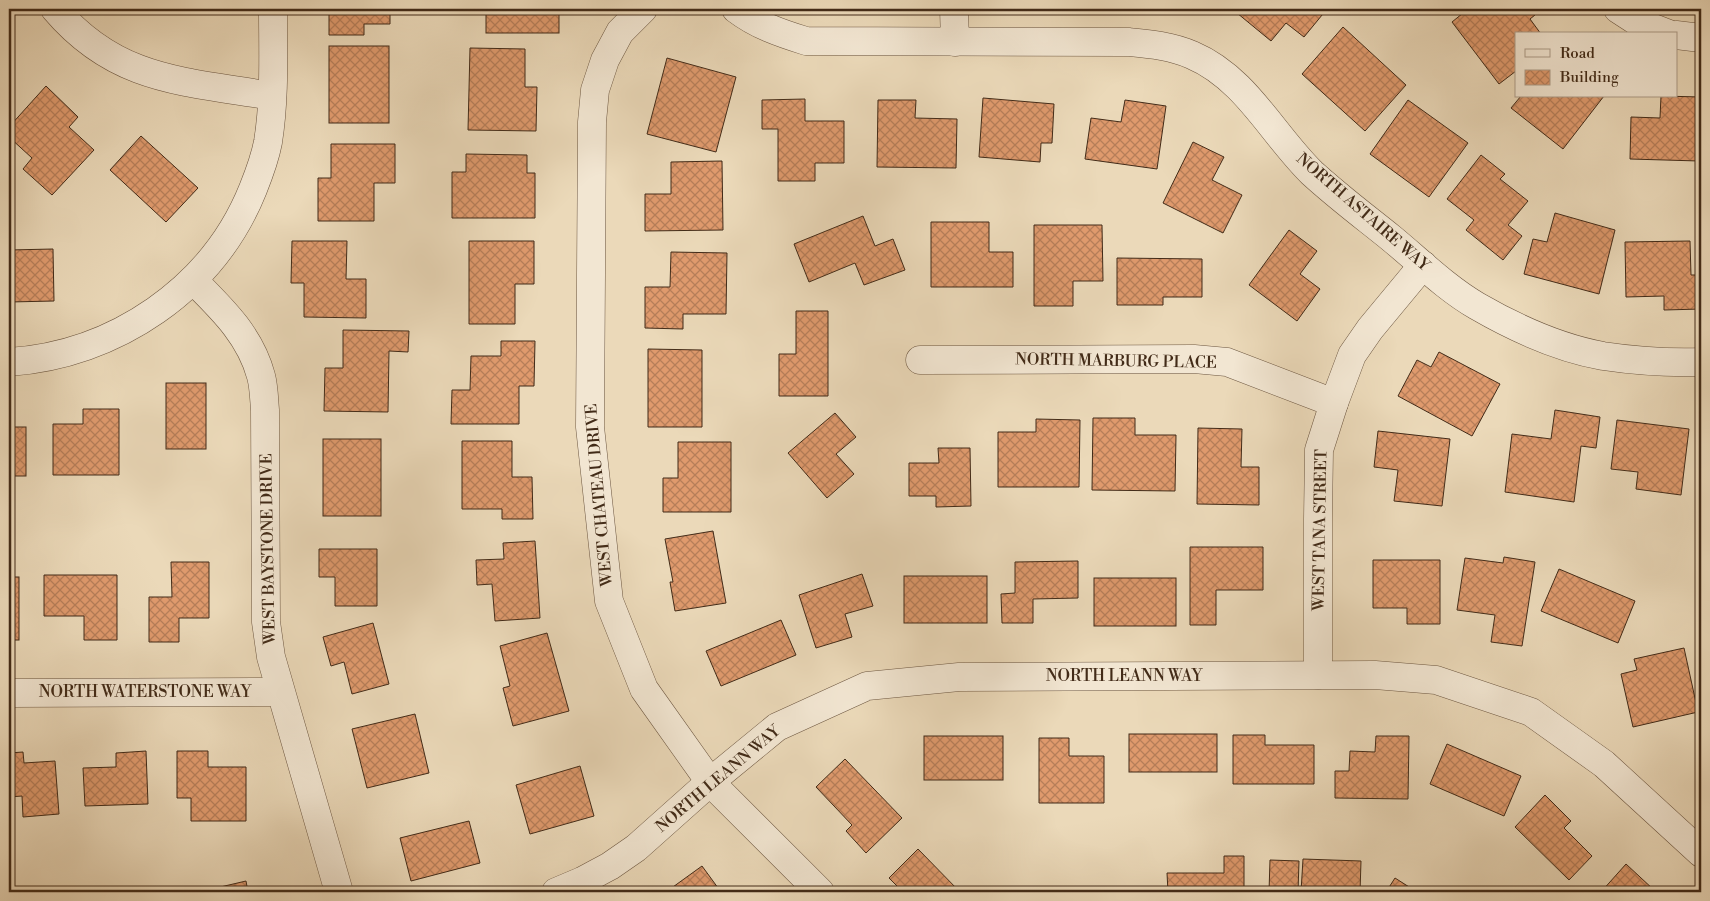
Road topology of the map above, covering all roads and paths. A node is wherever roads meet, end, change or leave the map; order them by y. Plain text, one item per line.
1 (55, 9) edge
2 (273, 9) edge
3 (643, 9) edge
4 (736, 9) edge
5 (954, 9) edge
6 (1618, 9) edge
7 (1664, 32) edge
8 (1678, 35) edge
9 (1701, 38) edge
10 (955, 42) junction
11 (272, 96) junction
12 (1423, 265) junction
13 (193, 280) junction
14 (920, 360) dead end
15 (9, 362) edge
16 (1701, 362) edge
17 (1334, 403) junction
18 (1318, 675) junction
19 (280, 692) junction
20 (9, 693) edge
21 (710, 782) junction
22 (1701, 854) edge
23 (339, 892) edge
24 (556, 892) edge
25 (820, 892) edge

1 - 11 street
2 - 11 street
3 - 21 street, WEST CHATEAU DRIVE
4 - 10 street, NORTH ASTAIRE WAY
5 - 10 street
6 - 7 street
8 - 9 street
10 - 12 street, NORTH ASTAIRE WAY
11 - 13 street
12 - 16 street, NORTH ASTAIRE WAY
12 - 17 street, WEST TANA STREET
13 - 15 street
13 - 19 street, WEST BAYSTONE DRIVE
14 - 17 street, NORTH MARBURG PLACE
17 - 18 street, WEST TANA STREET
18 - 21 street, NORTH LEANN WAY
18 - 22 street, NORTH LEANN WAY
19 - 20 street, NORTH WATERSTONE WAY
19 - 23 street, WEST BAYSTONE DRIVE
21 - 24 street, NORTH LEANN WAY
21 - 25 street, WEST CHATEAU DRIVE

